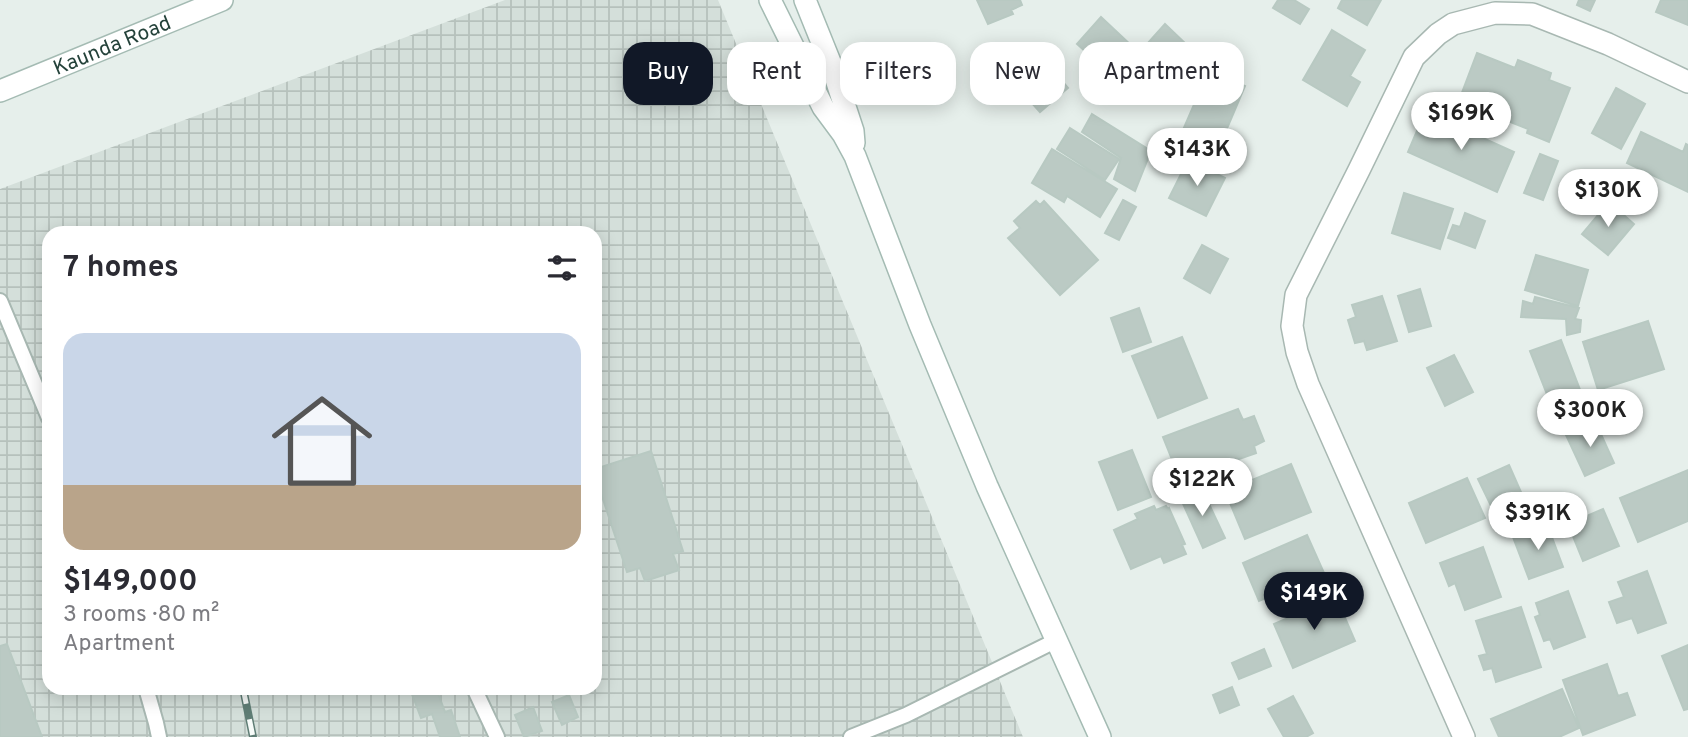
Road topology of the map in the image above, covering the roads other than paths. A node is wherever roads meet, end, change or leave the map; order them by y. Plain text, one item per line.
1 (222, 0) edge
2 (770, 0) edge
3 (805, 0) edge
4 (1688, 82) edge
5 (0, 91) edge
6 (855, 156) junction
7 (0, 302) edge
8 (42, 401) edge
9 (1057, 640) junction
10 (148, 695) edge
11 (477, 695) edge
12 (159, 737) edge
13 (497, 737) edge
14 (850, 737) edge
15 (1100, 737) edge
16 (1464, 737) edge

1 - 5 main road, Kaunda Road
2 - 6 main road
3 - 6 main road
4 - 16 main road
6 - 9 main road
7 - 8 lane
9 - 14 lane
9 - 15 main road
10 - 12 lane
11 - 13 lane

